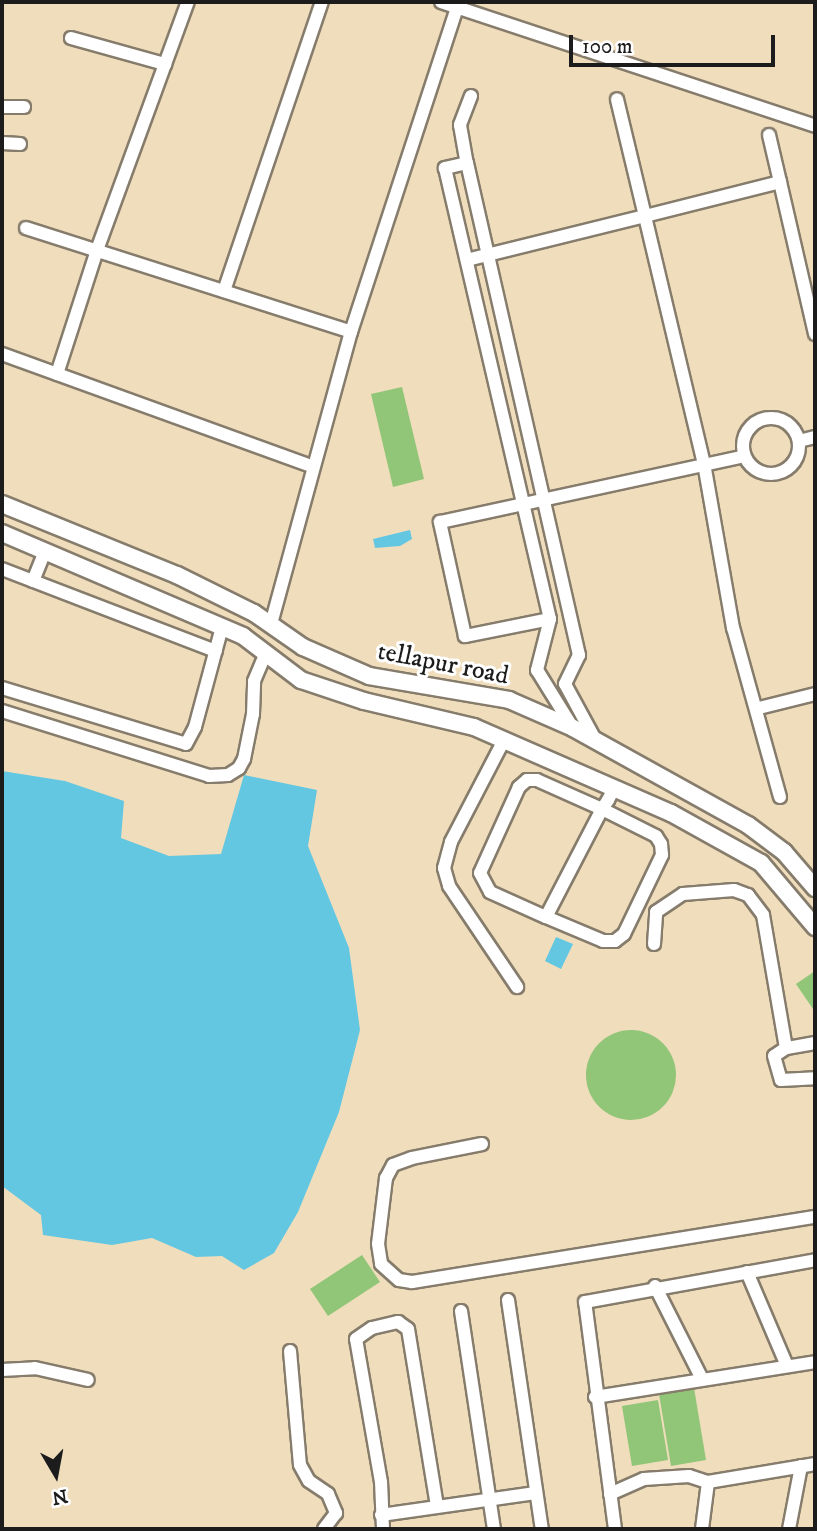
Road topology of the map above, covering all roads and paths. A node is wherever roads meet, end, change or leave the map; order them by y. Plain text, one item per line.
1 (188, 2) edge
2 (322, 2) edge
3 (441, 2) edge
4 (458, 5) edge
5 (71, 38) dead end
6 (165, 64) junction
7 (471, 96) dead end
8 (617, 99) dead end
9 (2, 107) edge
10 (24, 107) dead end
11 (815, 126) edge
12 (769, 135) dead end
13 (2, 143) edge
14 (20, 144) dead end
15 (467, 163) junction
16 (780, 182) junction
17 (645, 216) junction
18 (26, 228) dead end
19 (97, 250) junction
20 (489, 254) junction
21 (467, 260) junction
22 (225, 291) junction
23 (351, 332) junction
24 (815, 334) edge
25 (2, 354) edge
26 (57, 374) junction
27 (815, 437) edge
28 (799, 441) junction
29 (744, 456) junction
30 (704, 464) junction
31 (311, 466) junction
32 (543, 498) junction
33 (525, 503) junction
34 (2, 504) edge
35 (2, 533) edge
36 (46, 551) junction
37 (160, 568) junction
38 (2, 569) edge
39 (33, 581) junction
40 (148, 595) junction
41 (550, 618) junction
42 (271, 624) junction
43 (222, 627) junction
44 (216, 651) junction
45 (266, 653) junction
46 (2, 688) edge
47 (815, 694) edge
48 (759, 708) junction
49 (2, 711) edge
50 (573, 728) junction
51 (504, 740) junction
52 (596, 741) junction
53 (614, 788) junction
54 (780, 797) dead end
55 (602, 810) junction
56 (815, 888) edge
57 (546, 917) junction
58 (815, 928) edge
59 (654, 944) dead end
60 (517, 988) dead end
61 (815, 1043) edge
62 (786, 1048) junction
63 (815, 1078) edge
64 (482, 1144) dead end
65 (815, 1217) edge
66 (815, 1261) edge
67 (747, 1272) junction
68 (655, 1286) junction
69 (508, 1300) dead end
70 (461, 1311) dead end
71 (290, 1352) dead end
72 (815, 1362) edge
73 (787, 1366) junction
74 (2, 1370) edge
75 (702, 1379) junction
76 (88, 1380) dead end
77 (595, 1397) junction
78 (815, 1464) edge
79 (800, 1466) junction
80 (708, 1482) junction
81 (535, 1493) junction
82 (610, 1494) junction
83 (489, 1500) junction
84 (437, 1506) junction
85 (381, 1515) junction
86 (324, 1529) edge
87 (383, 1529) edge
88 (494, 1529) edge
89 (542, 1529) edge
90 (615, 1529) edge
91 (702, 1529) edge
92 (789, 1529) edge

1 - 6 street
2 - 22 street
3 - 4 street
4 - 11 street
4 - 23 street
5 - 6 street
6 - 19 street
7 - 15 street
8 - 17 street
9 - 10 street
12 - 16 street
13 - 14 street
15 - 20 street
15 - 21 street
16 - 17 street
16 - 24 street
17 - 20 street
17 - 30 street
18 - 19 street
19 - 22 street
19 - 26 street
20 - 21 street
20 - 32 street
21 - 33 street
22 - 23 street
23 - 31 street
25 - 26 street
26 - 31 street
27 - 28 street
28 - 29 street
28 - 29 street
29 - 30 street
30 - 32 street
30 - 48 street
31 - 42 street
32 - 33 street
32 - 52 street
33 - 41 street
33 - 41 street
34 - 37 street, tellapur road
35 - 36 street
36 - 39 street
36 - 40 street
37 - 40 street
37 - 42 street, tellapur road
38 - 39 street
39 - 44 street
40 - 43 street
41 - 50 street
42 - 50 street, tellapur road
43 - 44 street
43 - 45 street
44 - 46 street
45 - 49 street
45 - 51 street
47 - 48 street
48 - 54 street
50 - 52 street, tellapur road
51 - 53 street
51 - 60 street
52 - 56 street, tellapur road
53 - 55 street
53 - 58 street
55 - 57 street
55 - 57 street
55 - 57 street
59 - 62 street
61 - 62 street
62 - 63 street
64 - 65 street
66 - 67 street
67 - 68 street
67 - 73 street
68 - 75 street
68 - 77 street
69 - 81 street
70 - 83 street
71 - 86 street
72 - 73 street
73 - 75 street
74 - 76 street
75 - 77 street
77 - 82 street
78 - 79 street
79 - 80 street
79 - 92 street
80 - 82 street
80 - 91 street
81 - 83 street
81 - 89 street
82 - 90 street
83 - 84 street
83 - 88 street
84 - 85 street
84 - 85 street
85 - 87 street

